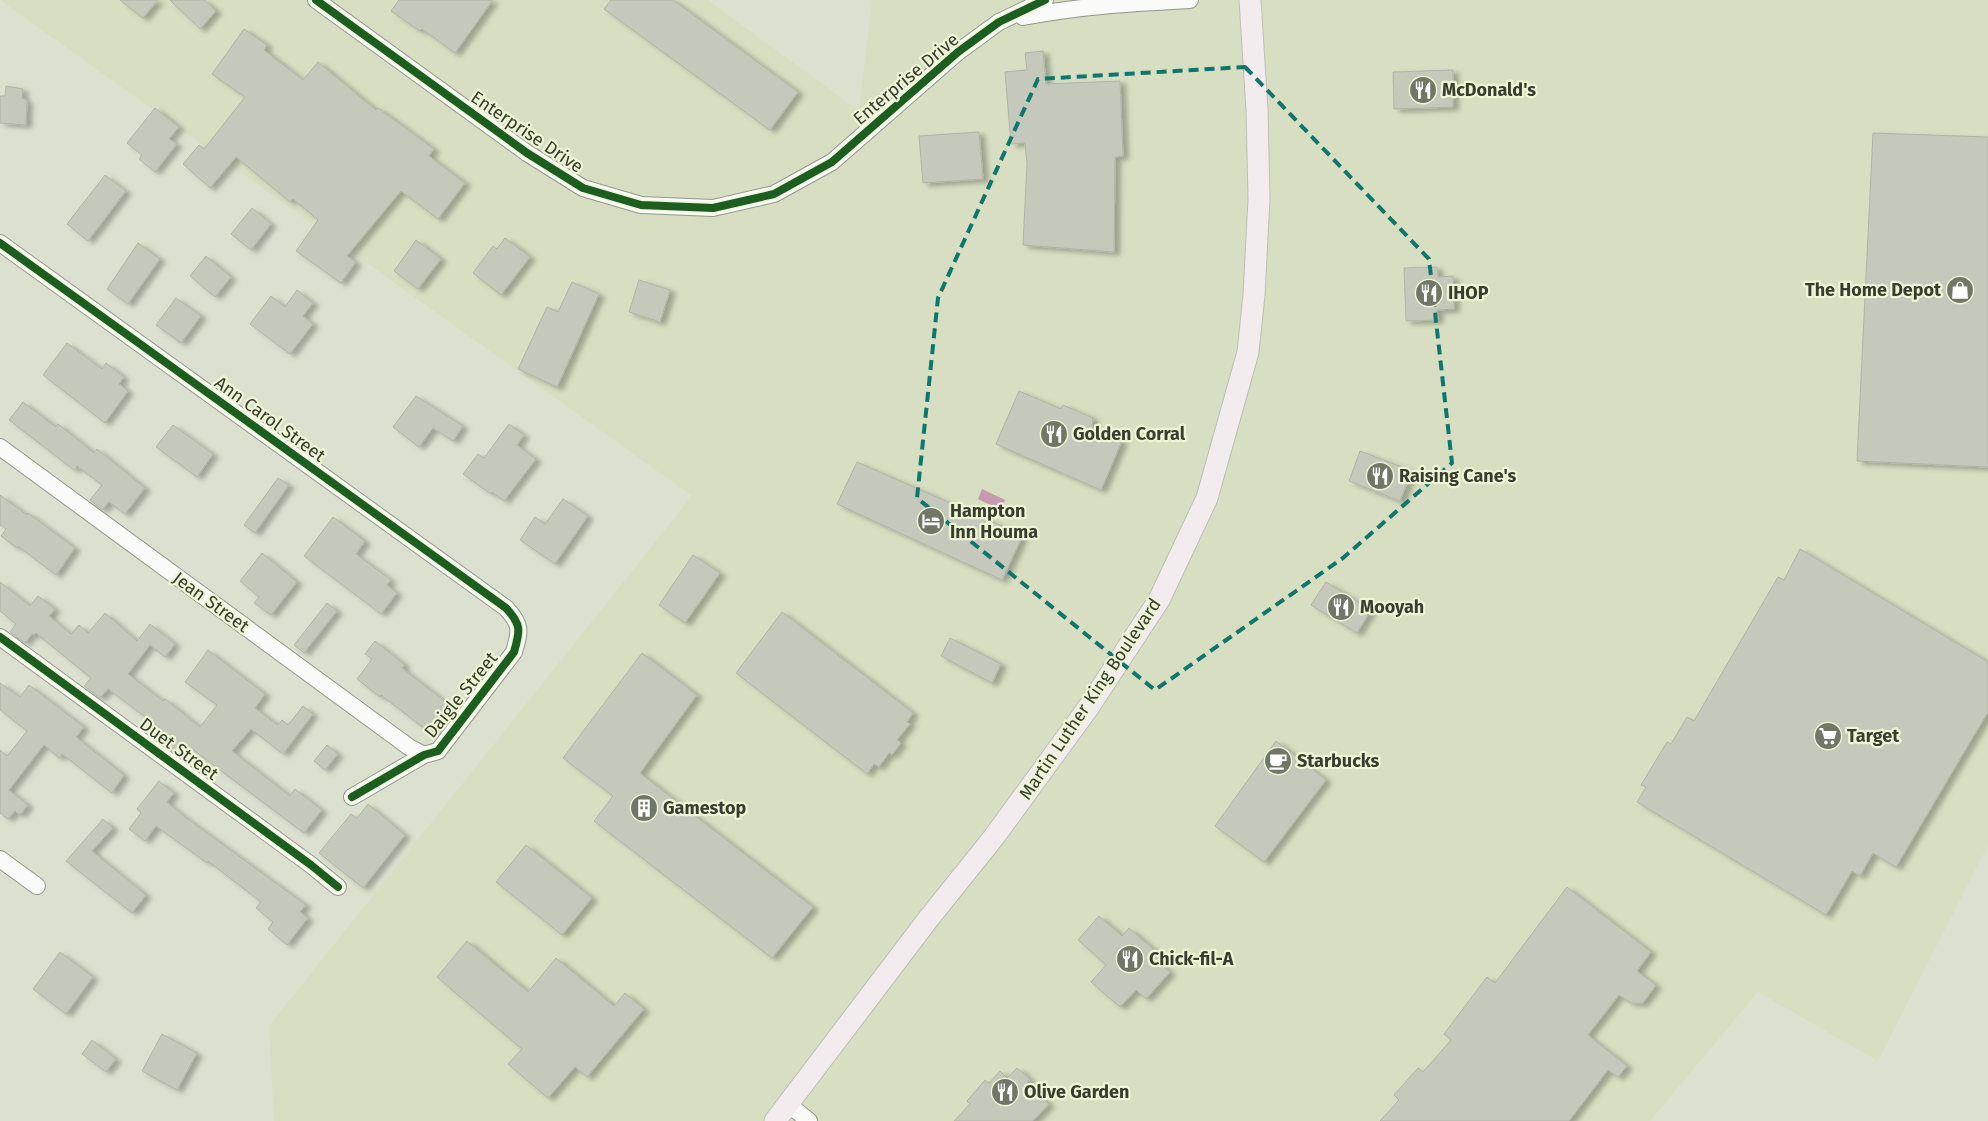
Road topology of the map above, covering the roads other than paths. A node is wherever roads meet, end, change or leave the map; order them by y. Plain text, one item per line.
1 (316, 0) edge
2 (1045, 0) edge
3 (1190, 0) edge
4 (1250, 0) edge
5 (999, 22) junction
6 (0, 243) edge
7 (0, 447) edge
8 (518, 624) joint
9 (0, 637) edge
10 (424, 754) junction
11 (352, 797) dead end
12 (0, 859) edge
13 (37, 886) dead end
14 (338, 887) dead end
15 (782, 1113) edge
16 (809, 1121) edge

1 - 5 street, Enterprise Drive
2 - 5 street, Enterprise Drive
3 - 5 street, Enterprise Drive
4 - 15 main road, Martin Luther King Boulevard
6 - 8 street, Ann Carol Street
7 - 10 street, Jean Street
8 - 10 street, Daigle Street
9 - 14 street, Duet Street
10 - 11 street, Daigle Street
12 - 13 street
15 - 16 street

